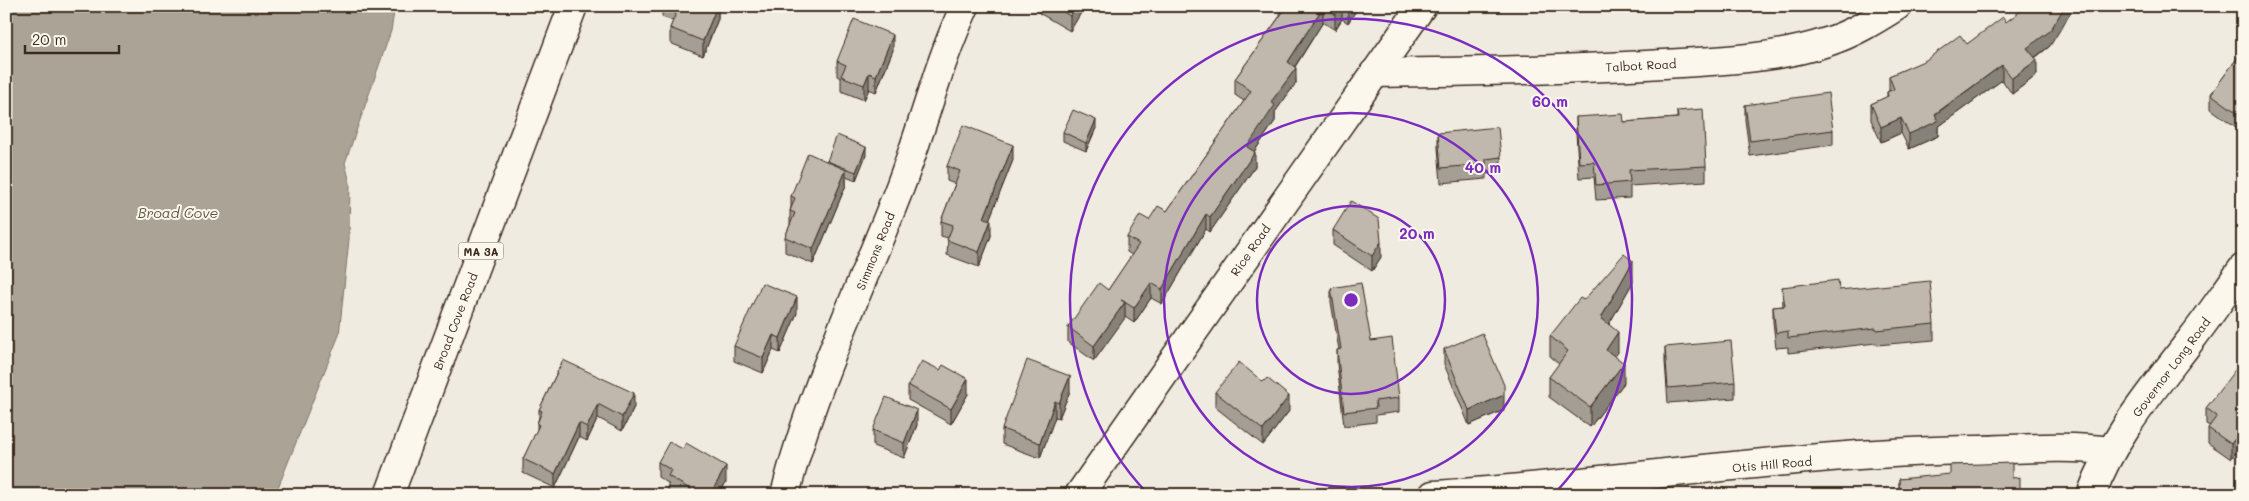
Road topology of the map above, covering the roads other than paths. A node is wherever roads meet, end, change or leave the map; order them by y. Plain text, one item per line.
1 (573, 6) edge
2 (965, 6) edge
3 (1422, 6) edge
4 (1897, 6) edge
5 (1374, 73) junction
6 (2243, 268) edge
7 (2111, 451) junction
8 (389, 495) edge
9 (785, 495) edge
10 (1079, 495) edge
11 (1433, 495) edge
12 (2091, 495) edge

1 - 8 street, Broad Cove Road / MA 3A
2 - 9 street, Simmons Road
3 - 5 street, Rice Road
4 - 5 street, Talbot Road
5 - 10 street, Rice Road
6 - 7 street, Governor Long Road
7 - 11 street, Otis Hill Road
7 - 12 street, Governor Long Road

